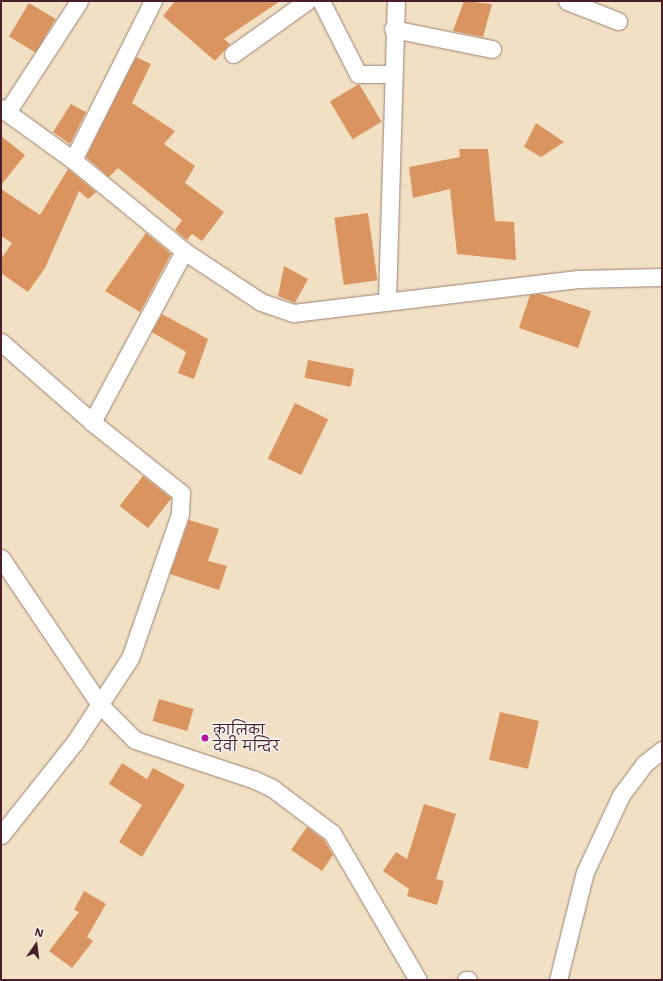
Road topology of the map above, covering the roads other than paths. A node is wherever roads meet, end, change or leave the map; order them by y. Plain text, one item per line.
1 (79, 1) edge
2 (153, 1) edge
3 (307, 1) edge
4 (321, 1) edge
5 (396, 1) edge
6 (567, 1) edge
7 (618, 21) dead end
8 (393, 29) junction
9 (492, 49) dead end
10 (233, 54) dead end
11 (392, 74) junction
12 (4, 110) edge
13 (73, 160) junction
14 (184, 251) junction
15 (662, 277) edge
16 (387, 301) junction
17 (4, 351) edge
18 (92, 422) junction
19 (1, 558) edge
20 (100, 705) junction
21 (662, 750) edge
22 (1, 835) edge
23 (418, 980) edge
24 (558, 980) edge

1 - 12 street
2 - 13 street
3 - 10 street
4 - 11 street
5 - 8 street
6 - 7 street
8 - 9 street
8 - 11 street
11 - 16 street
12 - 13 street
13 - 14 street
14 - 16 street
14 - 18 street
15 - 16 street
17 - 18 street
18 - 20 street
19 - 20 street
20 - 22 street
20 - 23 street
21 - 24 street

